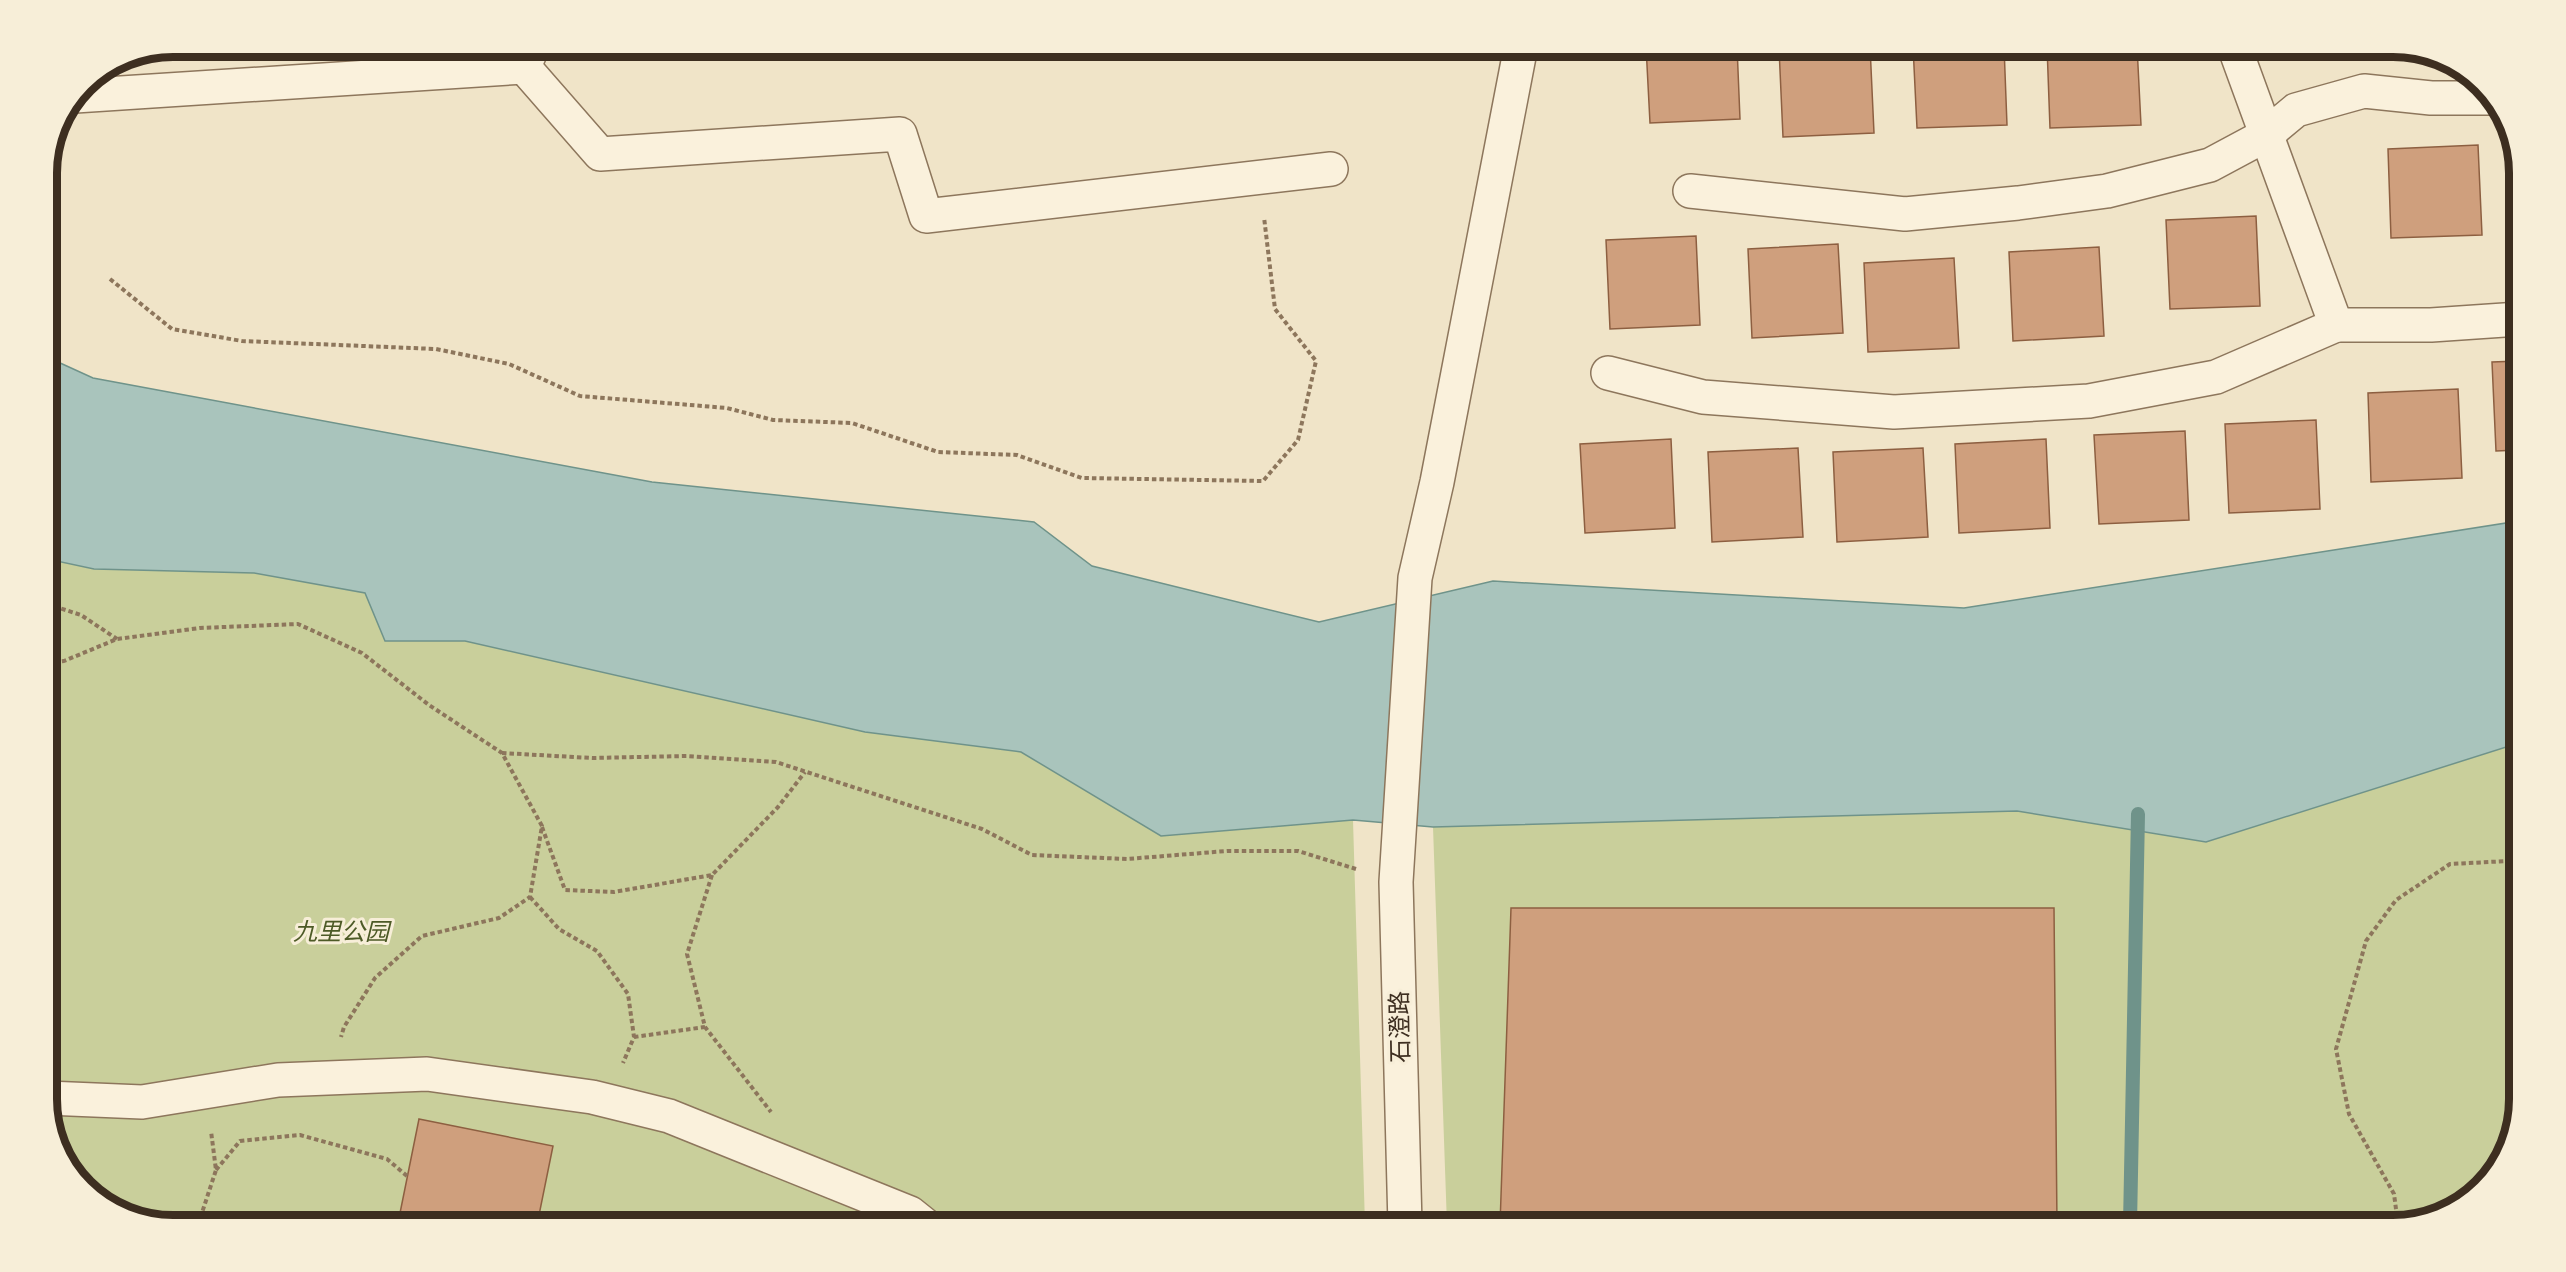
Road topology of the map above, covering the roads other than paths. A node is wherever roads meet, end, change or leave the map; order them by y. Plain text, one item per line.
1 (529, 57) edge
2 (1519, 57) edge
3 (2238, 57) edge
4 (87, 95) edge
5 (2482, 98) edge
6 (2266, 135) junction
7 (1331, 169) dead end
8 (1690, 191) dead end
9 (2509, 320) edge
10 (2336, 325) junction
11 (1608, 373) dead end
12 (57, 1098) edge
13 (912, 1215) edge
14 (1404, 1215) edge

1 - 4 street
1 - 7 street
2 - 14 street, 石澄路
3 - 6 street
5 - 6 street
6 - 8 street
6 - 10 street
9 - 10 street
10 - 11 street
12 - 13 street

